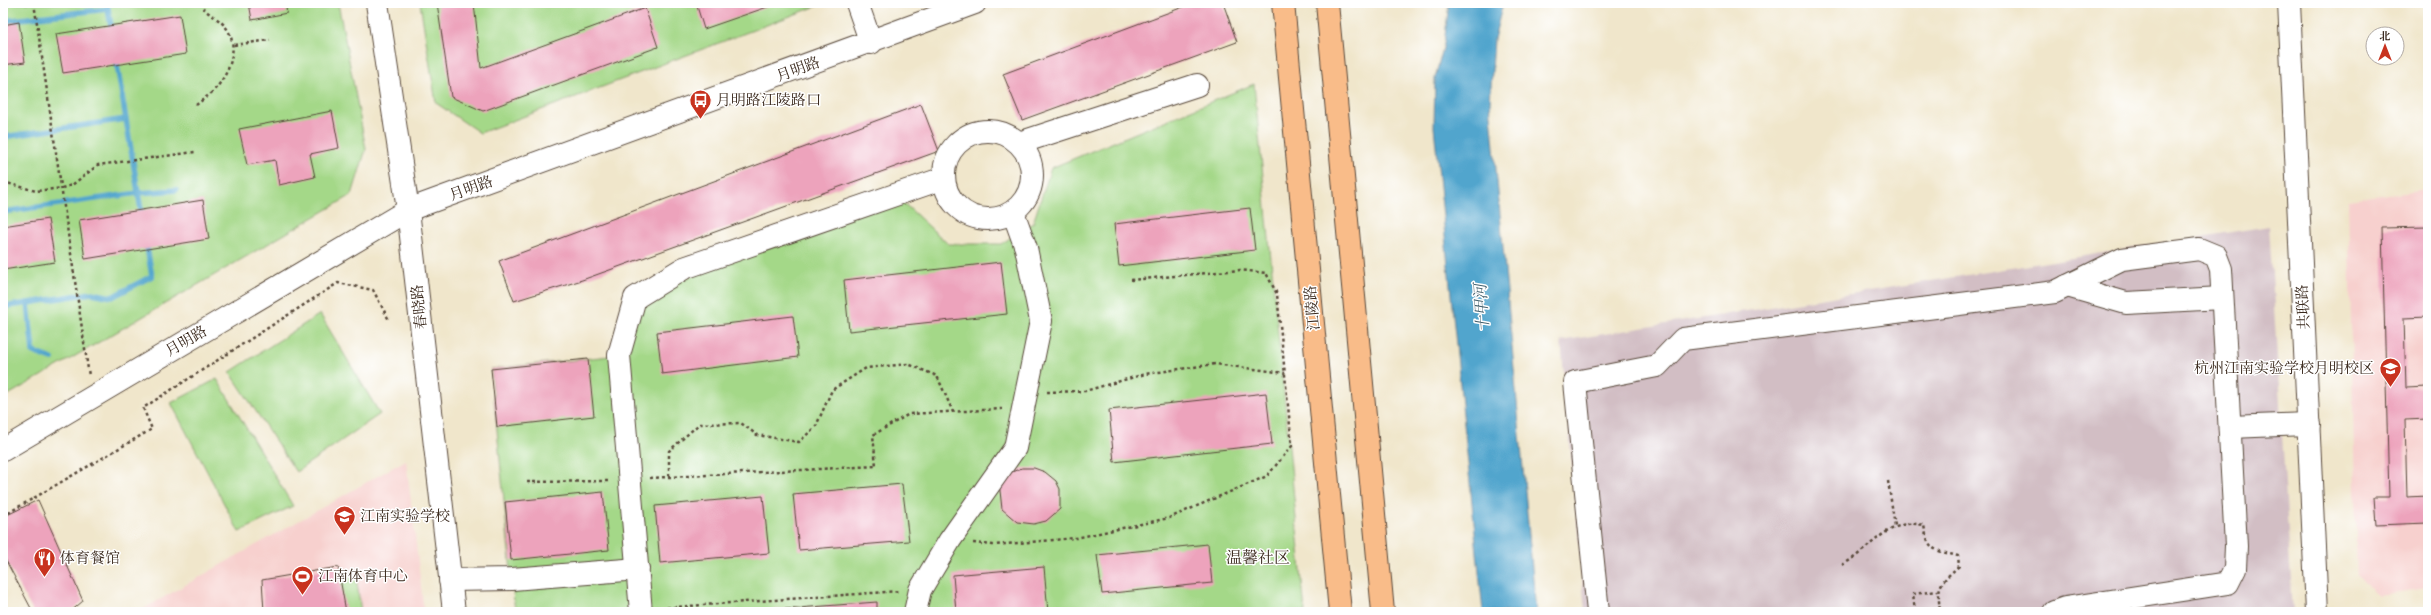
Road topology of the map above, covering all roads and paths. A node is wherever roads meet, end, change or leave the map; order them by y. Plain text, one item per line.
1 (47, 3) edge
2 (200, 3) edge
3 (376, 3) edge
4 (857, 3) edge
5 (976, 3) edge
6 (1284, 3) edge
7 (1327, 3) edge
8 (2289, 3) edge
9 (35, 4) edge
10 (270, 40) dead end
11 (871, 43) junction
12 (234, 45) junction
13 (1197, 85) dead end
14 (196, 105) dead end
15 (1019, 143) junction
16 (195, 152) dead end
17 (944, 178) junction
18 (3, 182) edge
19 (62, 188) junction
20 (408, 210) junction
21 (1013, 212) junction
22 (1131, 280) dead end
23 (2067, 286) junction
24 (2222, 298) junction
25 (389, 320) dead end
26 (1285, 373) junction
27 (93, 396) junction
28 (1025, 400) junction
29 (953, 412) junction
30 (2309, 424) junction
31 (2230, 427) junction
32 (3, 450) edge
33 (669, 476) junction
34 (630, 481) junction
35 (527, 482) dead end
36 (1888, 482) dead end
37 (3, 516) edge
38 (1895, 526) junction
39 (950, 540) junction
40 (1842, 565) dead end
41 (638, 569) junction
42 (450, 580) junction
43 (920, 590) junction
44 (1938, 591) junction
45 (641, 610) edge
46 (454, 612) edge
47 (915, 612) edge
48 (1340, 612) edge
49 (1383, 612) edge
50 (1598, 612) edge
51 (1915, 612) edge
52 (1940, 612) edge
53 (2054, 612) edge
54 (2317, 612) edge

1 - 9 path
2 - 12 path
3 - 20 street, 春晓路
4 - 11 street
5 - 11 street, 月明路
6 - 48 main road, 江陵路
7 - 49 main road
8 - 30 street, 共联路
9 - 19 path
10 - 12 path
11 - 20 street, 月明路
12 - 14 path
13 - 15 street
15 - 17 street
15 - 21 street
16 - 19 path
17 - 21 street
17 - 34 street
18 - 19 path
19 - 27 path
20 - 27 street, 月明路
20 - 42 street, 春晓路
21 - 28 street
22 - 26 path
23 - 24 street
23 - 24 street
23 - 50 street
24 - 31 street
25 - 37 path
26 - 28 path
26 - 39 path
27 - 32 street, 月明路
28 - 29 path
28 - 39 street
29 - 33 path
29 - 33 path
30 - 31 street
30 - 54 street, 共联路
31 - 53 street
33 - 34 path
34 - 35 path
34 - 41 street
36 - 38 path
38 - 40 path
38 - 44 path
39 - 43 street
41 - 42 street
41 - 45 street
42 - 46 street, 春晓路
43 - 45 path
43 - 47 street
44 - 51 path
44 - 52 path

